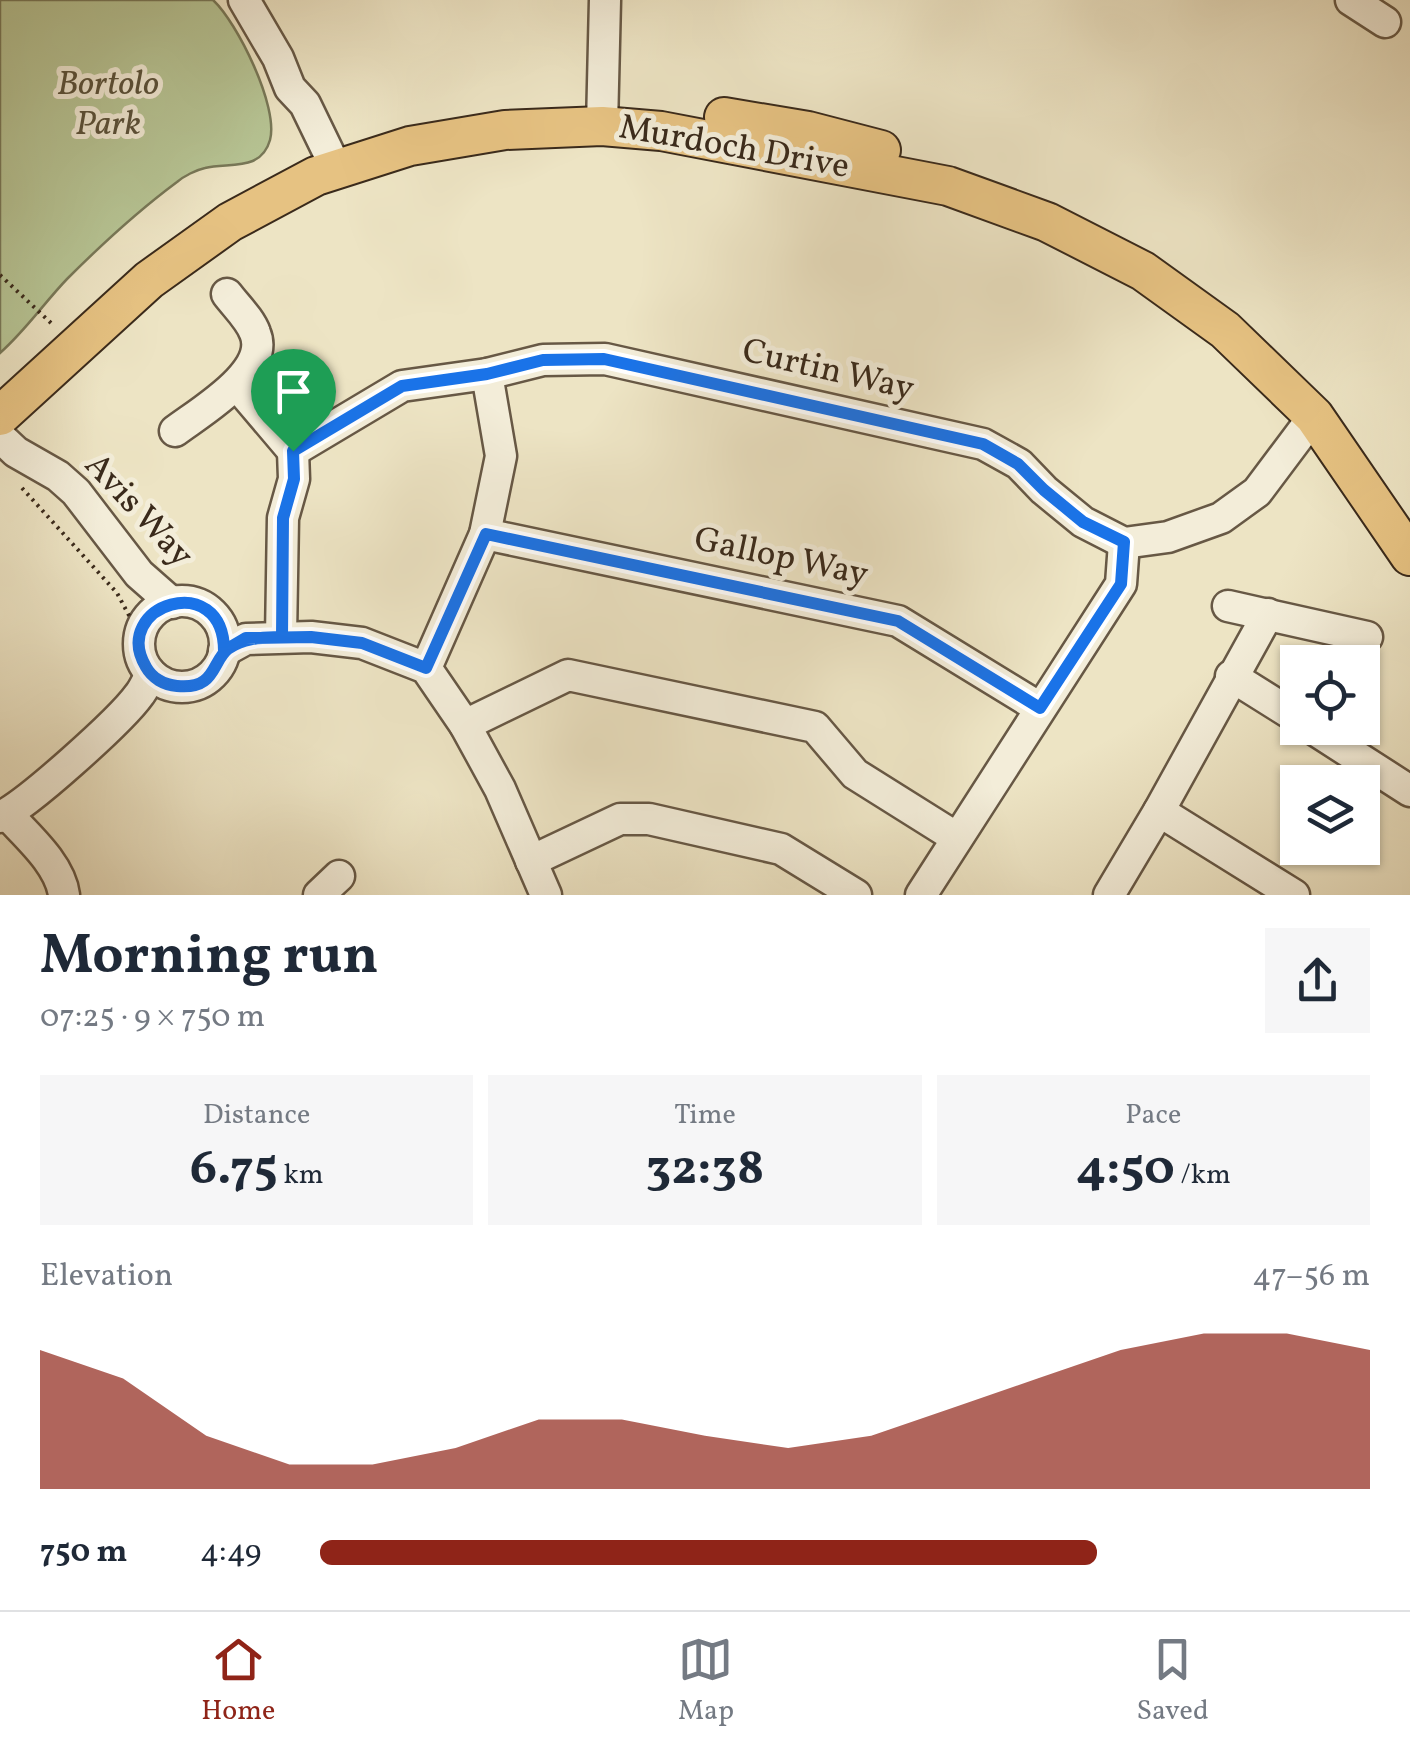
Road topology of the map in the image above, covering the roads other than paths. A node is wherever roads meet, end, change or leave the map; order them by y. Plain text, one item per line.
1 (244, 0) edge
2 (606, 0) edge
3 (1351, 0) edge
4 (1385, 22) dead end
5 (602, 116) junction
6 (322, 163) junction
7 (227, 294) dead end
8 (487, 374) junction
9 (237, 385) junction
10 (0, 390) edge
11 (0, 416) edge
12 (1314, 416) junction
13 (175, 431) dead end
14 (0, 437) edge
15 (293, 451) junction
16 (1410, 524) edge
17 (486, 534) junction
18 (1124, 542) junction
19 (1410, 556) edge
20 (172, 603) junction
21 (1228, 606) dead end
22 (1268, 614) junction
23 (282, 637) junction
24 (1367, 638) dead end
25 (224, 651) junction
26 (144, 667) junction
27 (426, 668) junction
28 (1231, 676) junction
29 (1280, 707) edge
30 (1040, 708) junction
31 (465, 725) junction
32 (1339, 745) edge
33 (1410, 790) edge
34 (1160, 811) junction
35 (4, 815) edge
36 (957, 838) junction
37 (531, 861) junction
38 (64, 895) edge
39 (546, 895) edge
40 (856, 895) edge
41 (921, 895) edge
42 (1108, 895) edge
43 (1294, 895) edge

1 - 6 street
2 - 5 street
3 - 4 street
5 - 6 main road, Murdoch Drive
5 - 12 main road, Murdoch Drive
5 - 16 main road, Murdoch Drive
6 - 10 main road, Murdoch Drive
6 - 11 main road, Murdoch Drive
7 - 9 street
8 - 15 street, Curtin Way
8 - 17 street
8 - 18 street, Curtin Way
9 - 13 street
9 - 15 street
12 - 18 street
12 - 19 main road, Murdoch Drive
14 - 20 street, Avis Way
15 - 23 street
17 - 27 street
17 - 30 street, Gallop Way
18 - 30 street
20 - 25 street
20 - 26 street
21 - 22 street
22 - 24 street
22 - 28 street
23 - 25 street
23 - 27 street
25 - 26 street
26 - 35 street
27 - 31 street
28 - 29 street
28 - 34 street
30 - 36 street
31 - 36 street
31 - 37 street
32 - 33 street
34 - 42 street
34 - 43 street
35 - 38 street
36 - 41 street
37 - 39 street
37 - 40 street

